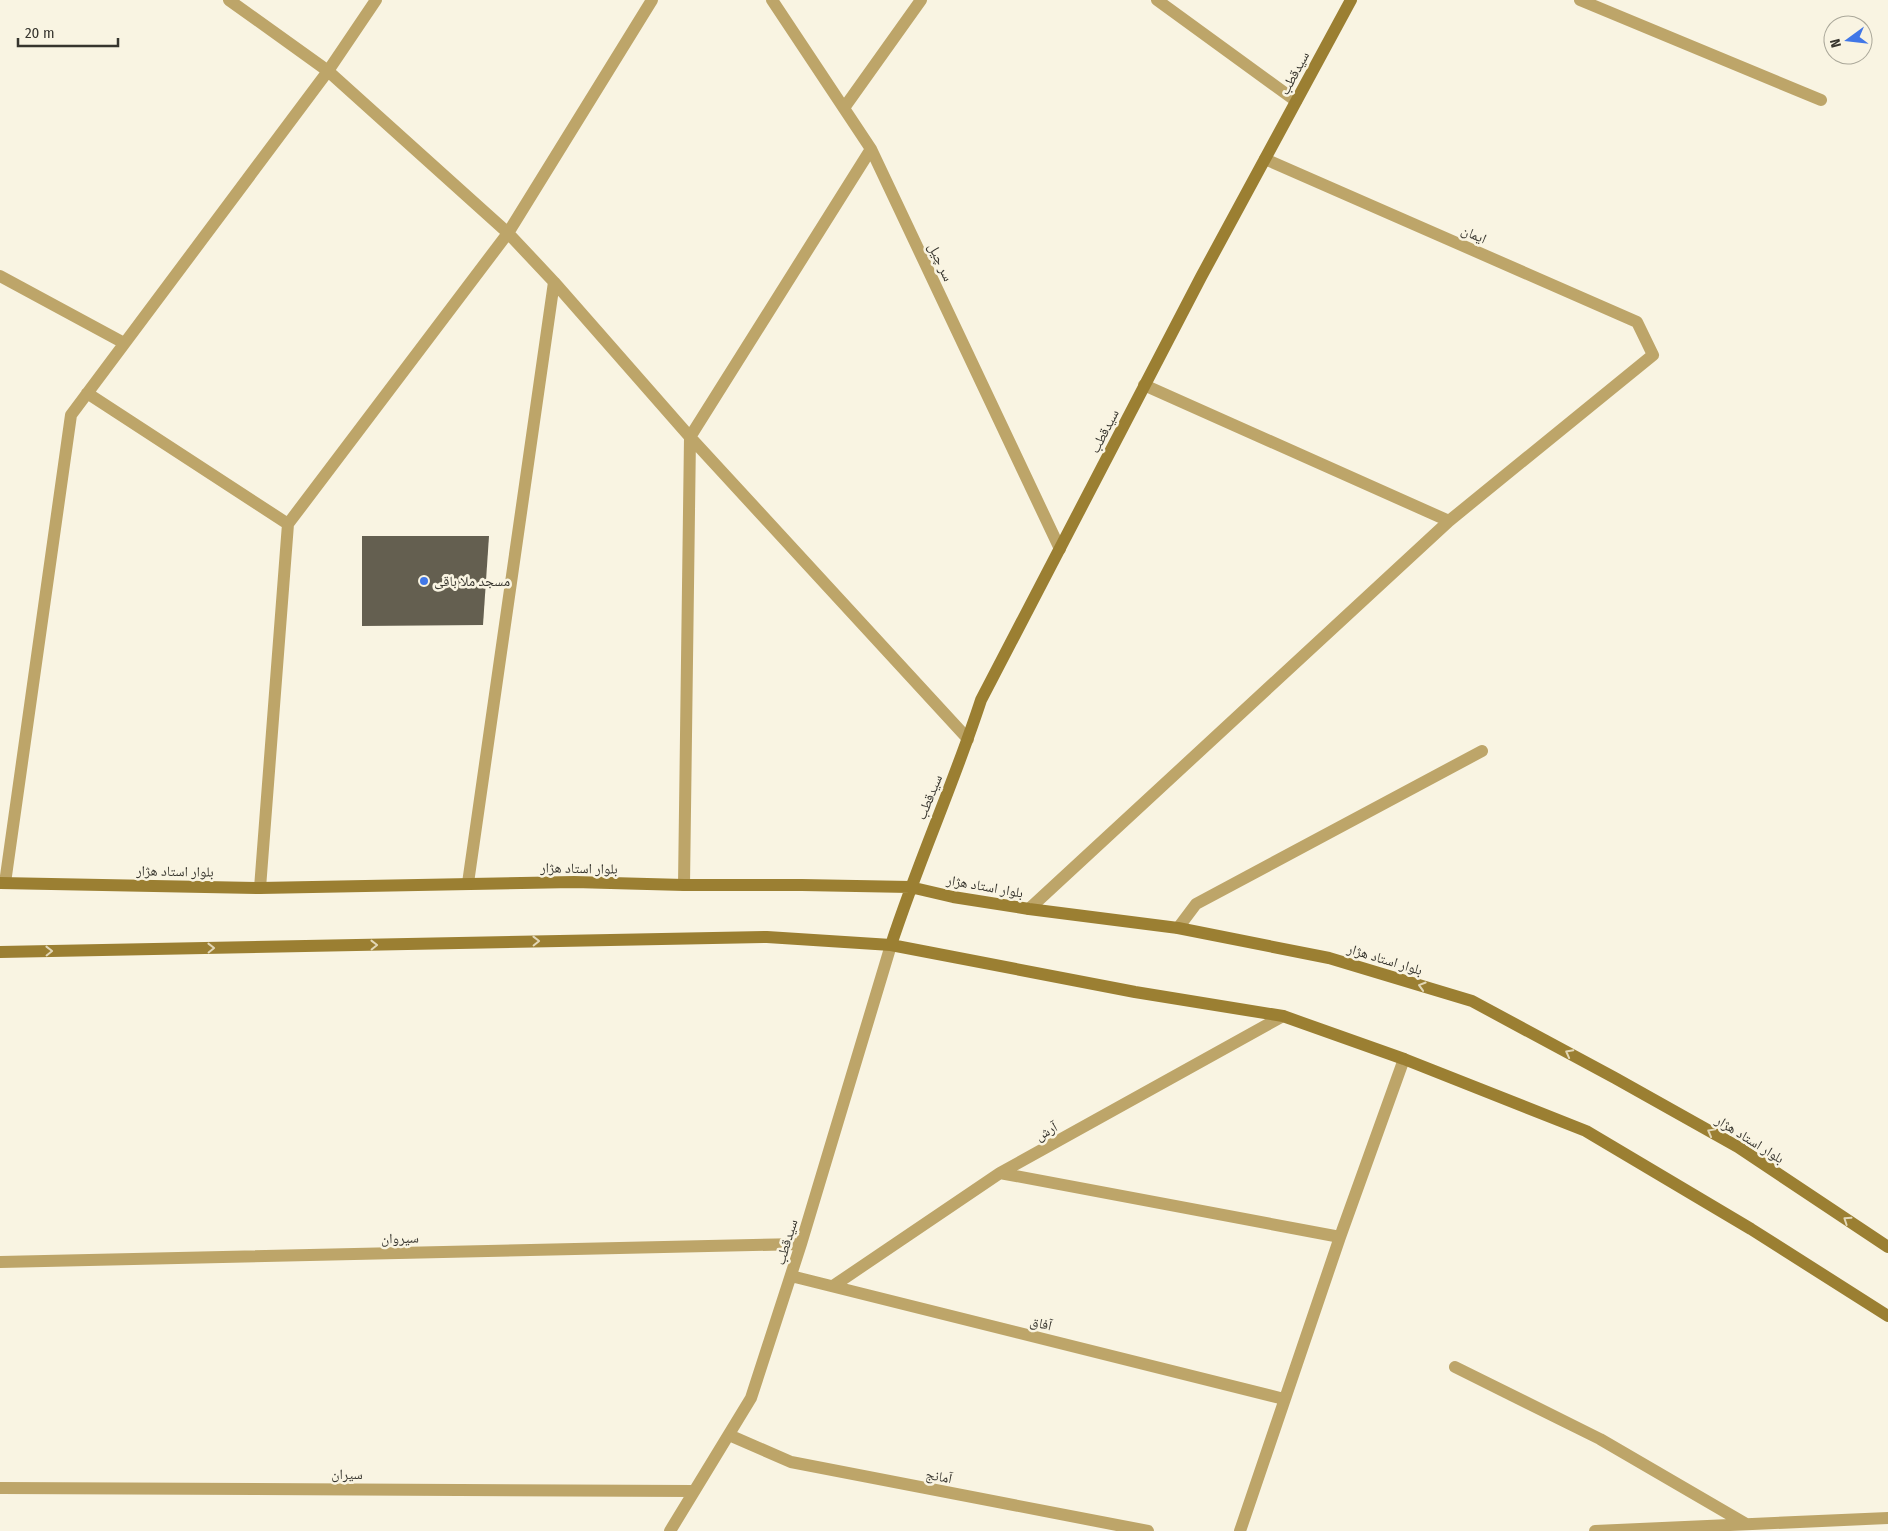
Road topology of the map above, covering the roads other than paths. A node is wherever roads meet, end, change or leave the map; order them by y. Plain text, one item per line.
1 (229, 0) edge
2 (376, 0) edge
3 (652, 0) edge
4 (772, 0) edge
5 (921, 0) edge
6 (1157, 0) edge
7 (1351, 0) edge
8 (1580, 0) edge
9 (328, 71) junction
10 (1821, 100) dead end
11 (1296, 101) junction
12 (844, 108) junction
13 (871, 149) junction
14 (1265, 159) junction
15 (508, 233) junction
16 (0, 276) edge
17 (554, 282) junction
18 (124, 344) junction
19 (1144, 385) junction
20 (87, 393) junction
21 (690, 437) junction
22 (1449, 521) junction
23 (288, 524) junction
24 (1060, 549) junction
25 (968, 739) junction
26 (1482, 751) dead end
27 (2, 883) edge
28 (468, 883) junction
29 (684, 885) junction
30 (910, 887) junction
31 (260, 888) junction
32 (1029, 908) junction
33 (1178, 928) junction
34 (891, 945) junction
35 (0, 952) edge
36 (1283, 1016) junction
37 (1404, 1059) junction
38 (1000, 1174) junction
39 (1340, 1237) junction
40 (801, 1244) junction
41 (1888, 1247) edge
42 (0, 1262) edge
43 (791, 1276) junction
44 (833, 1286) junction
45 (1888, 1316) edge
46 (1455, 1367) dead end
47 (1284, 1399) junction
48 (729, 1435) junction
49 (0, 1488) edge
50 (694, 1491) junction
51 (1888, 1518) edge
52 (1746, 1528) edge
53 (670, 1531) edge
54 (1148, 1531) edge
55 (1240, 1531) edge
56 (1595, 1531) edge

1 - 9 street
2 - 9 street
3 - 15 street
4 - 12 street, سر چیل
5 - 12 street
6 - 11 street
7 - 11 main road, سیدقطب
8 - 10 street
9 - 15 street
9 - 18 street
11 - 14 main road, سیدقطب
12 - 13 street, سر چیل
13 - 21 street
13 - 24 street, سر چیل
14 - 19 main road, سیدقطب
14 - 22 street, ایمان
15 - 17 street
15 - 23 street
16 - 18 street
17 - 21 street
17 - 28 street
18 - 20 street
19 - 22 street
19 - 24 main road, سیدقطب
20 - 23 street
20 - 27 street
21 - 25 street
21 - 29 street
22 - 32 street
23 - 31 street
24 - 25 main road, سیدقطب
25 - 30 main road, سیدقطب
26 - 33 street
27 - 31 main road, بلوار استاد هژار
28 - 29 main road, بلوار استاد هژار
28 - 31 main road, بلوار استاد هژار
29 - 30 main road, بلوار استاد هژار
30 - 32 main road, بلوار استاد هژار
30 - 34 main road, سیدقطب
32 - 33 main road, بلوار استاد هژار
41 -> 33 main road, بلوار استاد هژار
35 -> 34 main road
34 - 36 main road
34 - 40 street, سیدقطب
36 - 37 main road
36 - 38 street, آرش
37 - 39 street
37 - 45 main road
38 - 39 street
38 - 44 street, آرش
39 - 47 street
40 - 42 street, سیروان
40 - 43 street, سیدقطب
43 - 44 street, آفاق
43 - 48 street, سیدقطب
44 - 47 street, آفاق
46 - 52 street
47 - 55 street
48 - 50 street, سیدقطب
48 - 54 street, آمانج
49 - 50 street, سیران
50 - 53 street, سیدقطب
51 - 52 street
52 - 56 street

